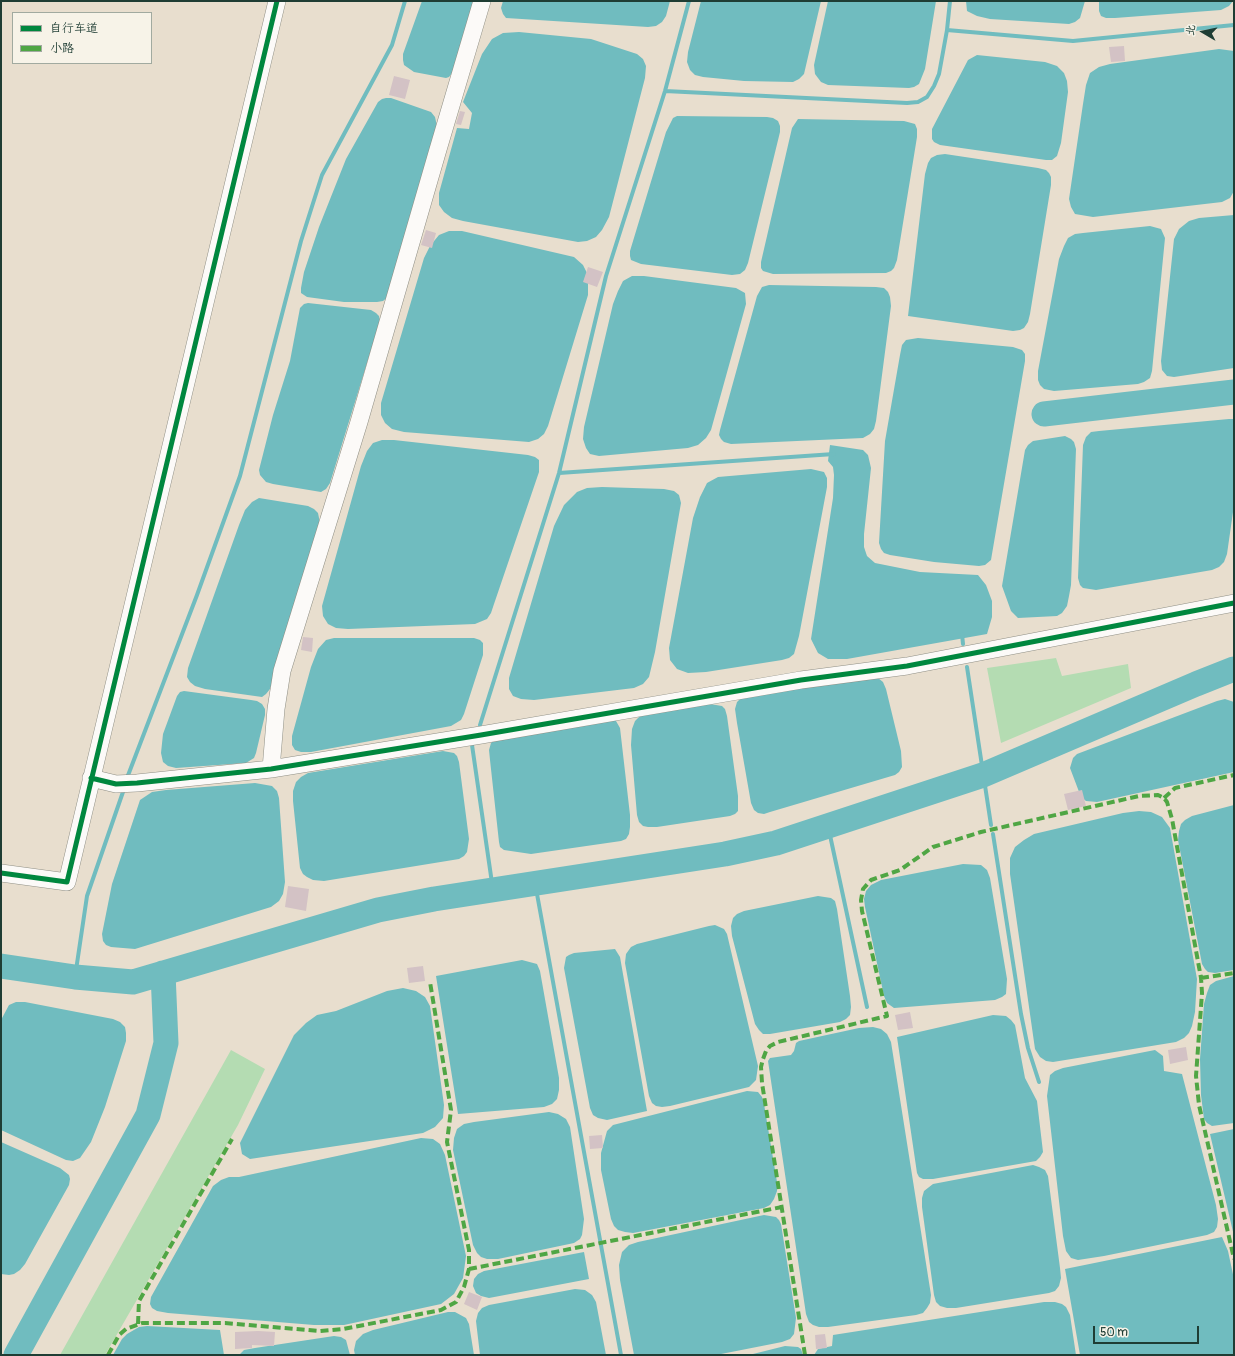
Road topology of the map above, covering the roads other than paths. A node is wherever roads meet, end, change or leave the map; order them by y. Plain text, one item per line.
1 (277, 1) edge
2 (482, 1) edge
3 (1234, 603) edge
4 (271, 769) junction
5 (91, 778) junction
6 (1, 873) edge

1 - 5 street
2 - 4 street
3 - 4 street
4 - 5 street
5 - 6 street

